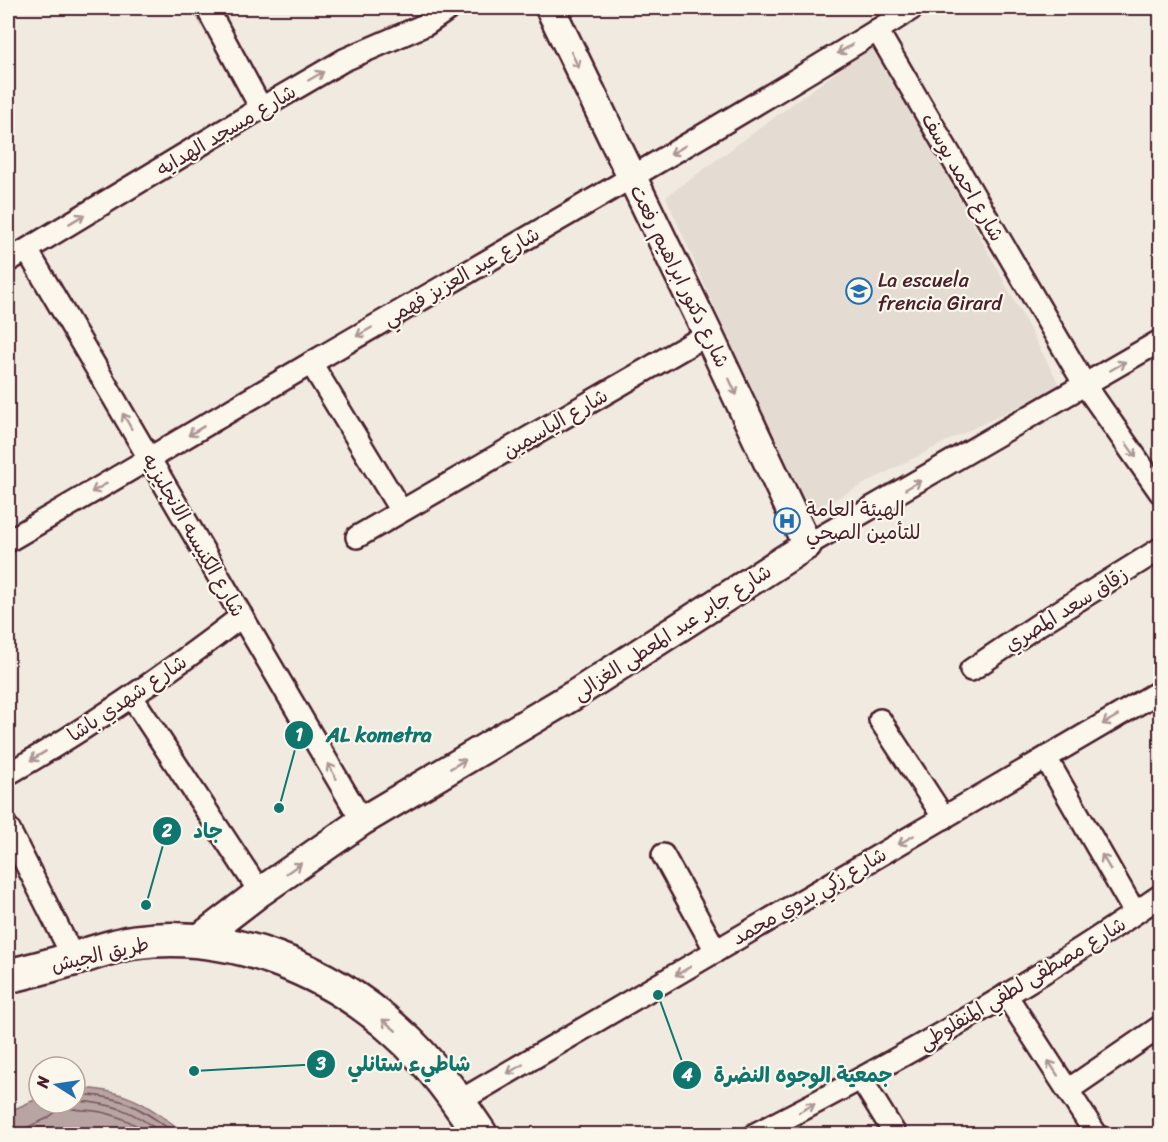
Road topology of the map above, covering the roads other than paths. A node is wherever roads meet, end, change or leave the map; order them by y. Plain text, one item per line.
1 (207, 8) edge
2 (450, 8) edge
3 (550, 8) edge
4 (913, 8) edge
5 (877, 30) junction
6 (261, 108) junction
7 (632, 178) junction
8 (27, 250) junction
9 (8, 261) edge
10 (708, 334) junction
11 (1161, 341) edge
12 (311, 363) junction
13 (1085, 385) junction
14 (150, 459) junction
15 (1161, 492) edge
16 (401, 511) junction
17 (357, 537) dead end
18 (8, 541) edge
19 (807, 545) junction
20 (1161, 549) edge
21 (242, 616) junction
22 (971, 670) dead end
23 (1161, 691) edge
24 (132, 697) junction
25 (880, 720) dead end
26 (1046, 758) junction
27 (8, 774) edge
28 (944, 818) junction
29 (362, 821) junction
30 (8, 828) edge
31 (663, 855) dead end
32 (260, 892) junction
33 (1161, 896) edge
34 (1136, 913) junction
35 (196, 941) junction
36 (716, 951) junction
37 (74, 959) junction
38 (8, 976) edge
39 (1006, 995) junction
40 (1161, 1027) edge
41 (861, 1078) junction
42 (1068, 1090) junction
43 (458, 1102) junction
44 (480, 1134) edge
45 (755, 1134) edge
46 (895, 1134) edge
47 (1096, 1134) edge

1 - 6 street
6 -> 2 street, شارع مسجد الهدايه
3 -> 7 street, شارع دكتور ابراهيم رفعت
4 - 5 street, شارع عبد العزيز فهمي
5 -> 7 street, شارع عبد العزيز فهمي
5 - 13 street, شارع احمد يوسف
8 -> 6 street, شارع مسجد الهدايه
7 - 10 street, شارع دكتور ابراهيم رفعت
7 -> 12 street, شارع عبد العزيز فهمي
8 - 9 street, شارع مسجد الهدايه
14 -> 8 street, شارع الكنيسه الانجليزيه
10 - 16 street, شارع الياسمين
10 -> 19 street, شارع دكتور ابراهيم رفعت
13 -> 11 street, شارع جابر عبد المعطى الغزالى
12 -> 14 street, شارع عبد العزيز فهمي
12 - 16 street
13 -> 15 street, شارع احمد يوسف
19 -> 13 street, شارع جابر عبد المعطى الغزالى
14 -> 18 street, شارع عبد العزيز فهمي
14 - 21 street, شارع الكنيسه الانجليزيه
16 - 17 street, شارع الياسمين
29 -> 19 street, شارع جابر عبد المعطى الغزالى
20 - 22 street, زقاق سعد المصري
21 - 24 street, شارع شهدي باشا
29 -> 21 street, شارع الكنيسه الانجليزيه
23 -> 26 street, شارع زكي بدوي محمد
24 -> 27 street, شارع شهدي باشا
24 - 32 street
25 - 28 street
26 - 28 street, شارع زكي بدوي محمد
34 -> 26 street
28 -> 36 street, شارع زكي بدوي محمد
32 -> 29 street, شارع جابر عبد المعطى الغزالى
30 - 37 street
31 - 36 street
32 - 35 street, شارع جابر عبد المعطى الغزالى
33 - 34 street, شارع مصطفى لطفي المنفلوطى
34 - 39 street, شارع مصطفى لطفي المنفلوطى
35 - 37 highway, طريق الجيش
43 -> 35 highway, طريق الجيش
36 -> 43 street, شارع زكي بدوي محمد
37 - 38 highway, طريق الجيش
39 - 41 street, شارع مصطفى لطفي المنفلوطى
42 -> 39 street
40 - 42 street
45 -> 41 street, شارع مصطفى لطفي المنفلوطى
41 - 46 street
42 - 47 street
43 - 44 highway, طريق الجيش

